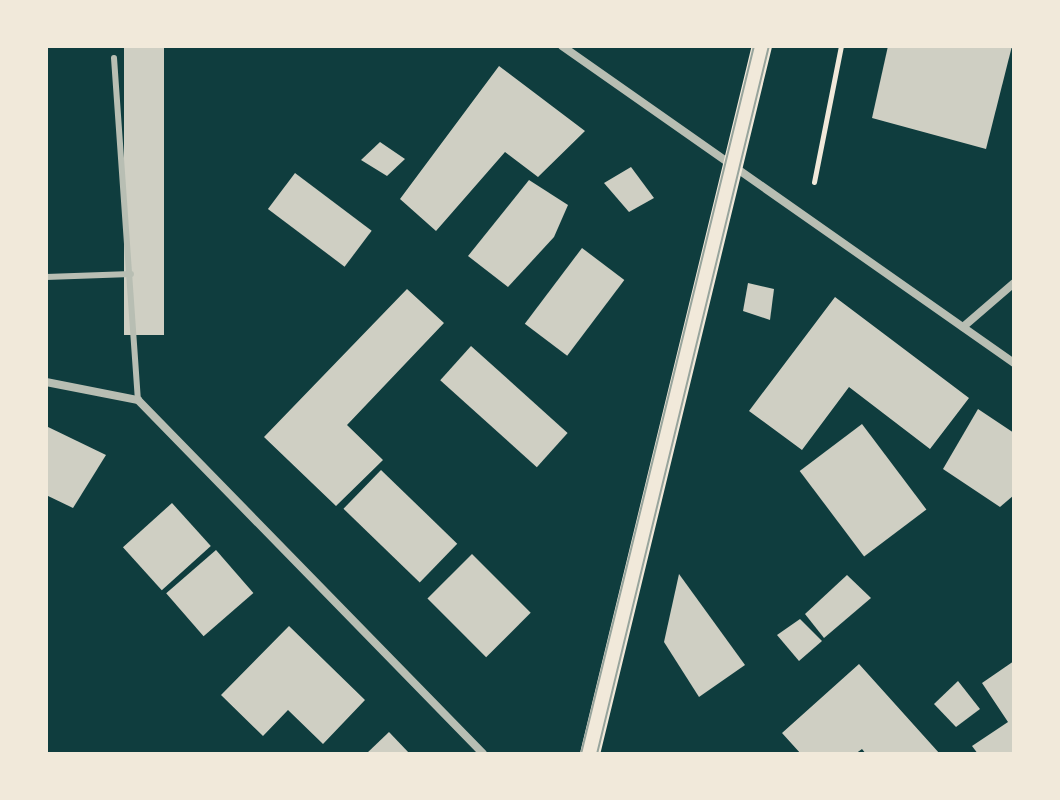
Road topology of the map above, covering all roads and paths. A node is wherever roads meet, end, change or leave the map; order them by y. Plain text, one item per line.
1 (562, 46) edge
2 (762, 46) edge
3 (841, 46) edge
4 (114, 58) dead end
5 (733, 166) junction
6 (814, 182) dead end
7 (131, 274) junction
8 (46, 277) edge
9 (1014, 283) edge
10 (963, 327) junction
11 (1014, 363) edge
12 (46, 382) edge
13 (138, 400) junction
14 (483, 754) edge
15 (590, 754) edge

1 - 5 street
2 - 5 main road
3 - 6 path
4 - 7 lane
5 - 10 street
5 - 15 main road
7 - 8 lane
7 - 13 lane
9 - 10 street
10 - 11 street
12 - 13 street
13 - 14 street

